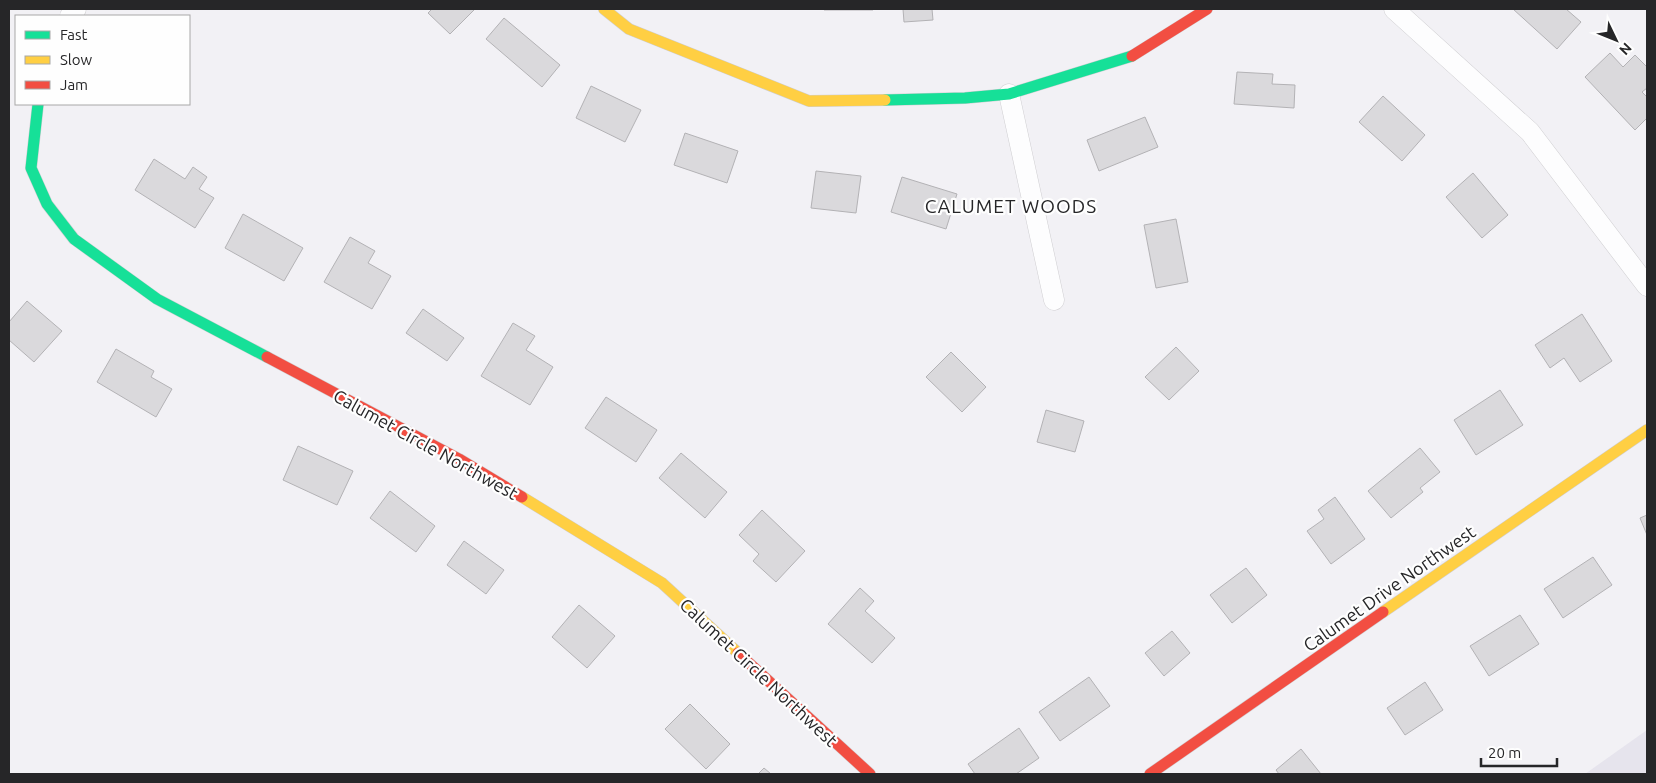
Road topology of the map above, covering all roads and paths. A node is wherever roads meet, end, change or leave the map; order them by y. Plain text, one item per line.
1 (604, 9) edge
2 (1207, 9) edge
3 (1394, 9) edge
4 (1009, 94) junction
5 (38, 105) edge
6 (1647, 286) edge
7 (1054, 300) dead end
8 (1647, 430) edge
9 (870, 774) edge
10 (1150, 774) edge

1 - 4 street
2 - 4 street
3 - 6 street
4 - 7 street
5 - 9 street, Calumet Circle Northwest
8 - 10 street, Calumet Drive Northwest

